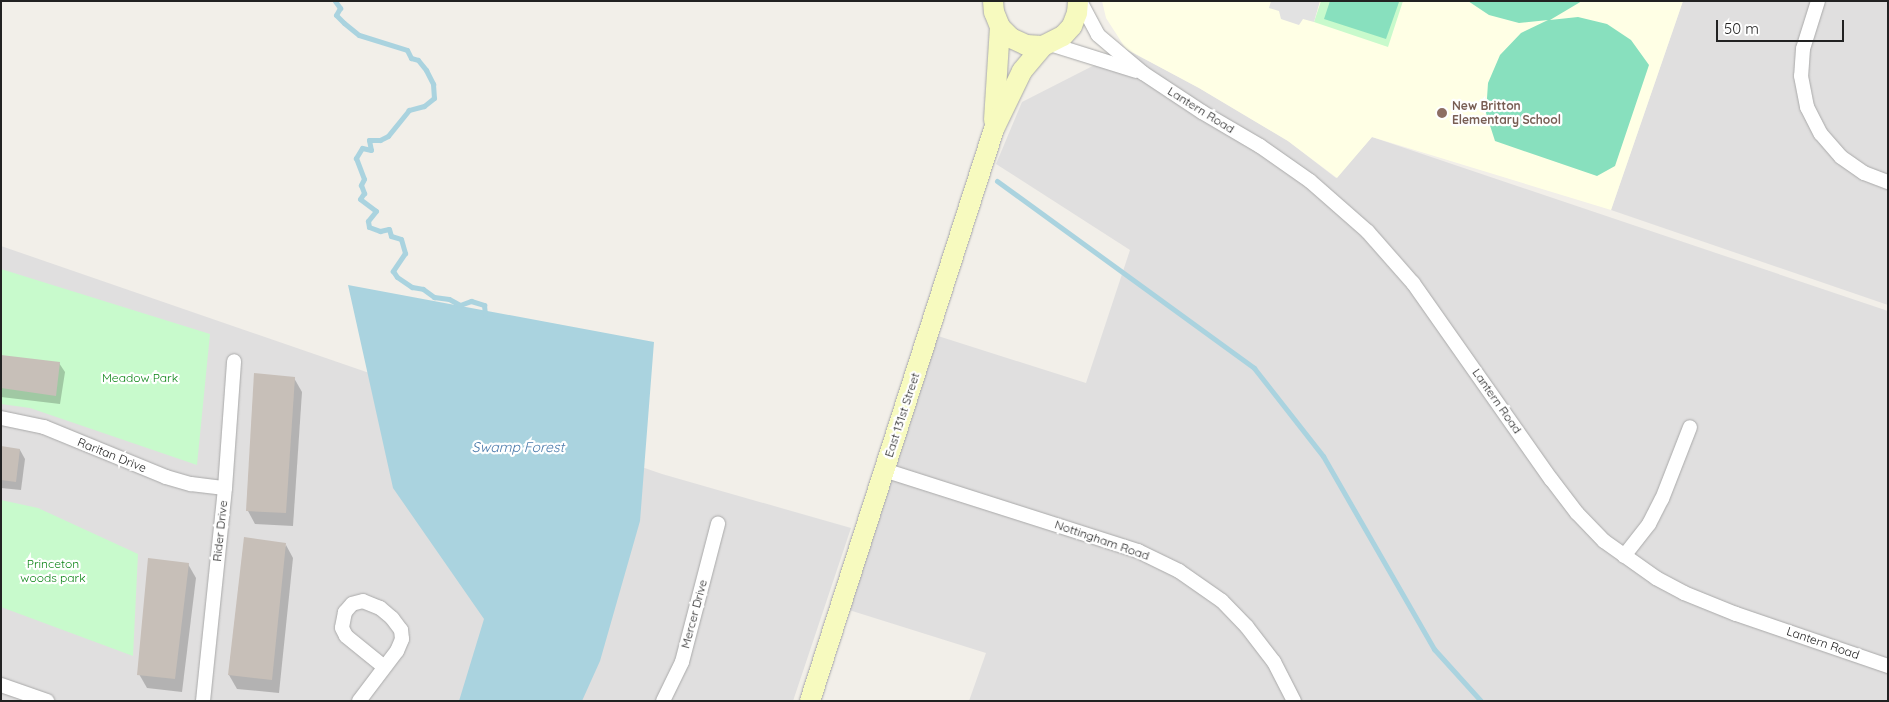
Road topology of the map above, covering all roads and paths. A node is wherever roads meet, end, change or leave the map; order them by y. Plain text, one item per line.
1 (1079, 1) edge
2 (1818, 1) edge
3 (991, 11) edge
4 (1047, 45) junction
5 (1143, 74) junction
6 (994, 129) junction
7 (1888, 182) edge
8 (234, 360) dead end
9 (1, 418) edge
10 (1690, 427) dead end
11 (884, 470) junction
12 (225, 488) junction
13 (718, 524) dead end
14 (1624, 556) junction
15 (383, 666) junction
16 (1888, 666) edge
17 (1, 685) edge
18 (47, 701) edge
19 (203, 701) edge
20 (359, 701) edge
21 (663, 701) edge
22 (810, 701) edge
23 (1294, 701) edge

1 - 4 street, East 131st Street
1 - 5 street, Lantern Road
2 - 7 street
3 - 4 street
3 - 6 street, East 131st Street
4 - 5 street, Lantern Road
4 - 6 street, East 131st Street
5 - 14 street, Lantern Road
6 - 11 street, East 131st Street
8 - 12 street, Rider Drive
9 - 12 street, Raritan Drive
10 - 14 street
11 - 22 street, East 131st Street
11 - 23 street, Nottingham Road
12 - 19 street, Rider Drive
13 - 21 street, Mercer Drive
14 - 16 street, Lantern Road
15 - 15 street
15 - 20 street
17 - 18 street

